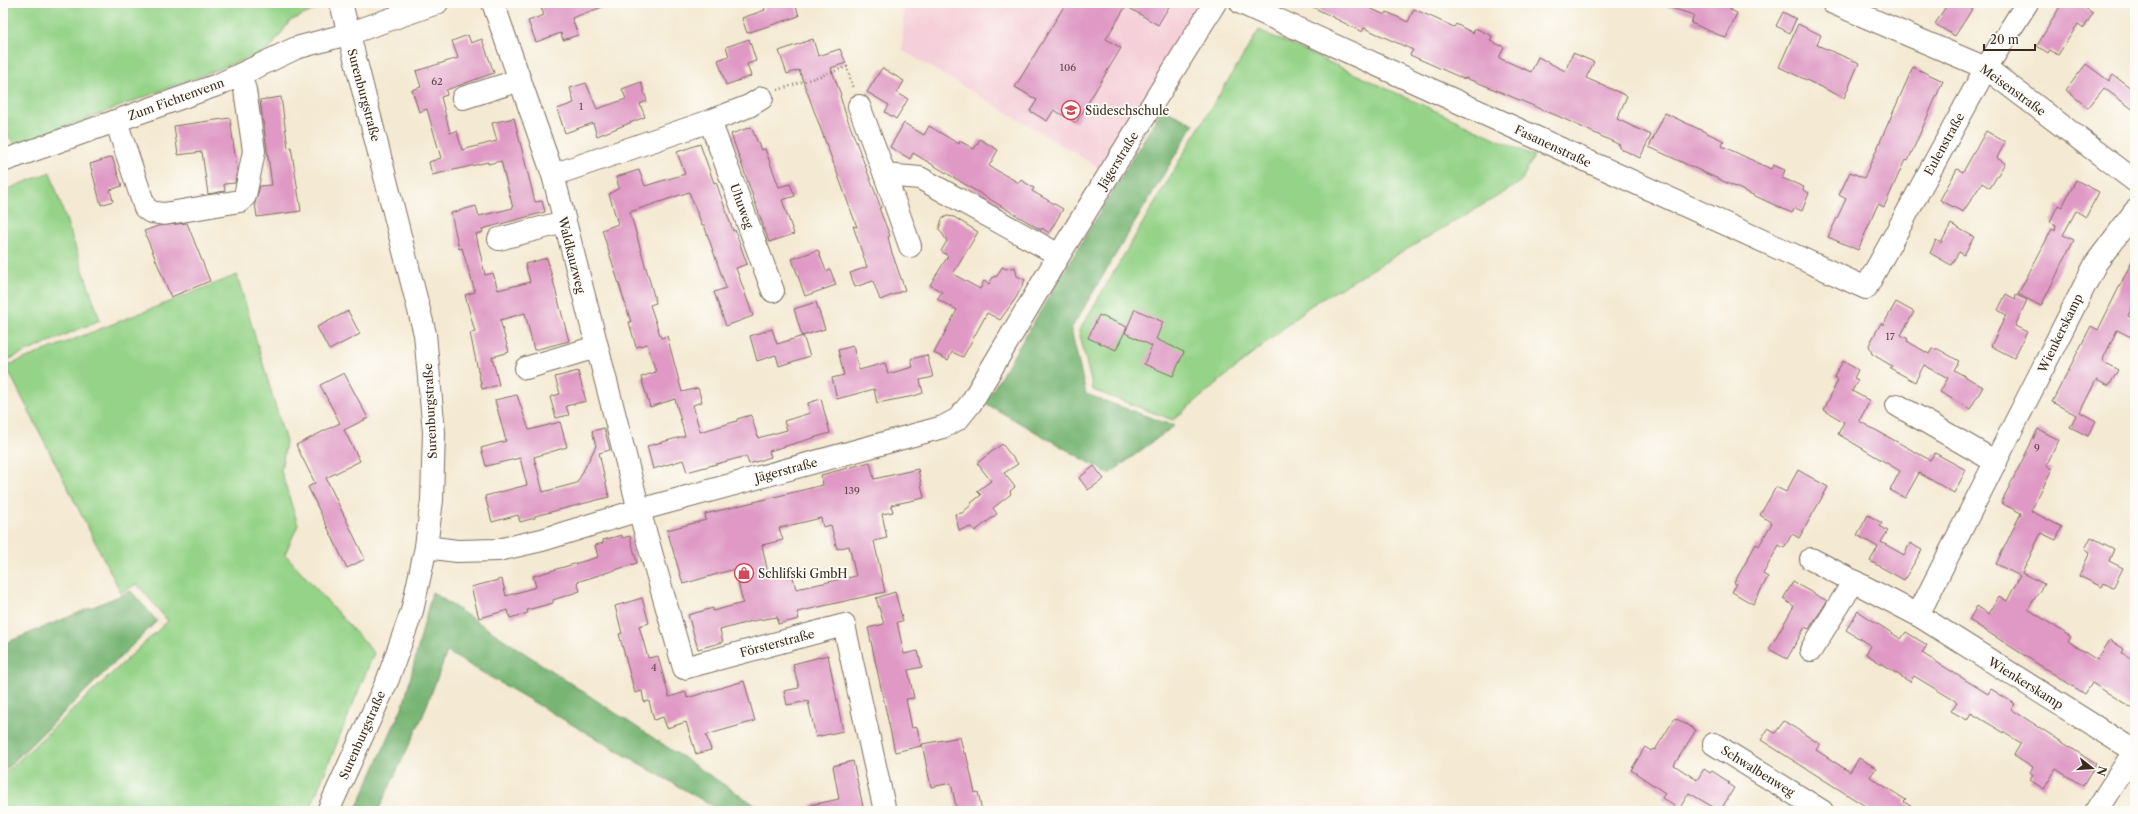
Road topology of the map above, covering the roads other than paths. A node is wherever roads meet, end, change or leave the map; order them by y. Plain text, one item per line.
1 (341, 3) edge
2 (437, 3) edge
3 (493, 3) edge
4 (1215, 3) edge
5 (1241, 3) edge
6 (1833, 3) edge
7 (2027, 3) edge
8 (348, 34) junction
9 (1986, 68) junction
10 (240, 74) junction
11 (520, 80) junction
12 (463, 98) dead end
13 (762, 98) road end
14 (859, 106) road end
15 (116, 121) junction
16 (710, 121) junction
17 (6, 153) edge
18 (553, 175) junction
19 (885, 175) junction
20 (2135, 181) edge
21 (2135, 211) edge
22 (564, 222) junction
23 (499, 239) dead end
24 (910, 246) dead end
25 (1059, 255) junction
26 (1866, 288) joint
27 (773, 291) dead end
28 (596, 347) junction
29 (526, 368) dead end
30 (1896, 405) dead end
31 (1996, 462) junction
32 (639, 510) junction
33 (426, 547) junction
34 (1811, 559) dead end
35 (1854, 582) junction
36 (1918, 615) junction
37 (1811, 650) dead end
38 (1714, 744) dead end
39 (2135, 750) edge
40 (328, 811) edge
41 (885, 811) edge
42 (1822, 811) edge
43 (2096, 811) edge

1 - 8 street, Surenburgstraße
2 - 8 street
3 - 11 street, Waldkauzweg
4 - 25 street, Jägerstraße
5 - 26 street, Fasanenstraße
6 - 9 street, Meisenstraße
7 - 9 street, Eulenstraße
8 - 10 street, Zum Fichtenvenn
8 - 33 street, Surenburgstraße
9 - 20 street, Meisenstraße
9 - 26 street, Eulenstraße
10 - 15 street, Zum Fichtenvenn
10 - 15 street
11 - 12 street
11 - 18 street, Waldkauzweg
13 - 16 street
14 - 19 street
15 - 17 street, Zum Fichtenvenn
16 - 18 street
16 - 27 street, Uhuweg
18 - 22 street, Waldkauzweg
19 - 24 street
19 - 25 street
21 - 31 street, Wienkerskamp
22 - 23 street
22 - 28 street, Waldkauzweg
25 - 32 street, Jägerstraße
28 - 29 street
28 - 32 street, Waldkauzweg
30 - 31 street
31 - 36 street, Wienkerskamp
32 - 33 street, Jägerstraße
32 - 41 street, Försterstraße
33 - 40 street, Surenburgstraße
34 - 35 street, Wienkerskamp
35 - 36 street, Wienkerskamp
35 - 37 street
36 - 39 street, Wienkerskamp
38 - 42 street, Schwalbenweg
39 - 43 street

